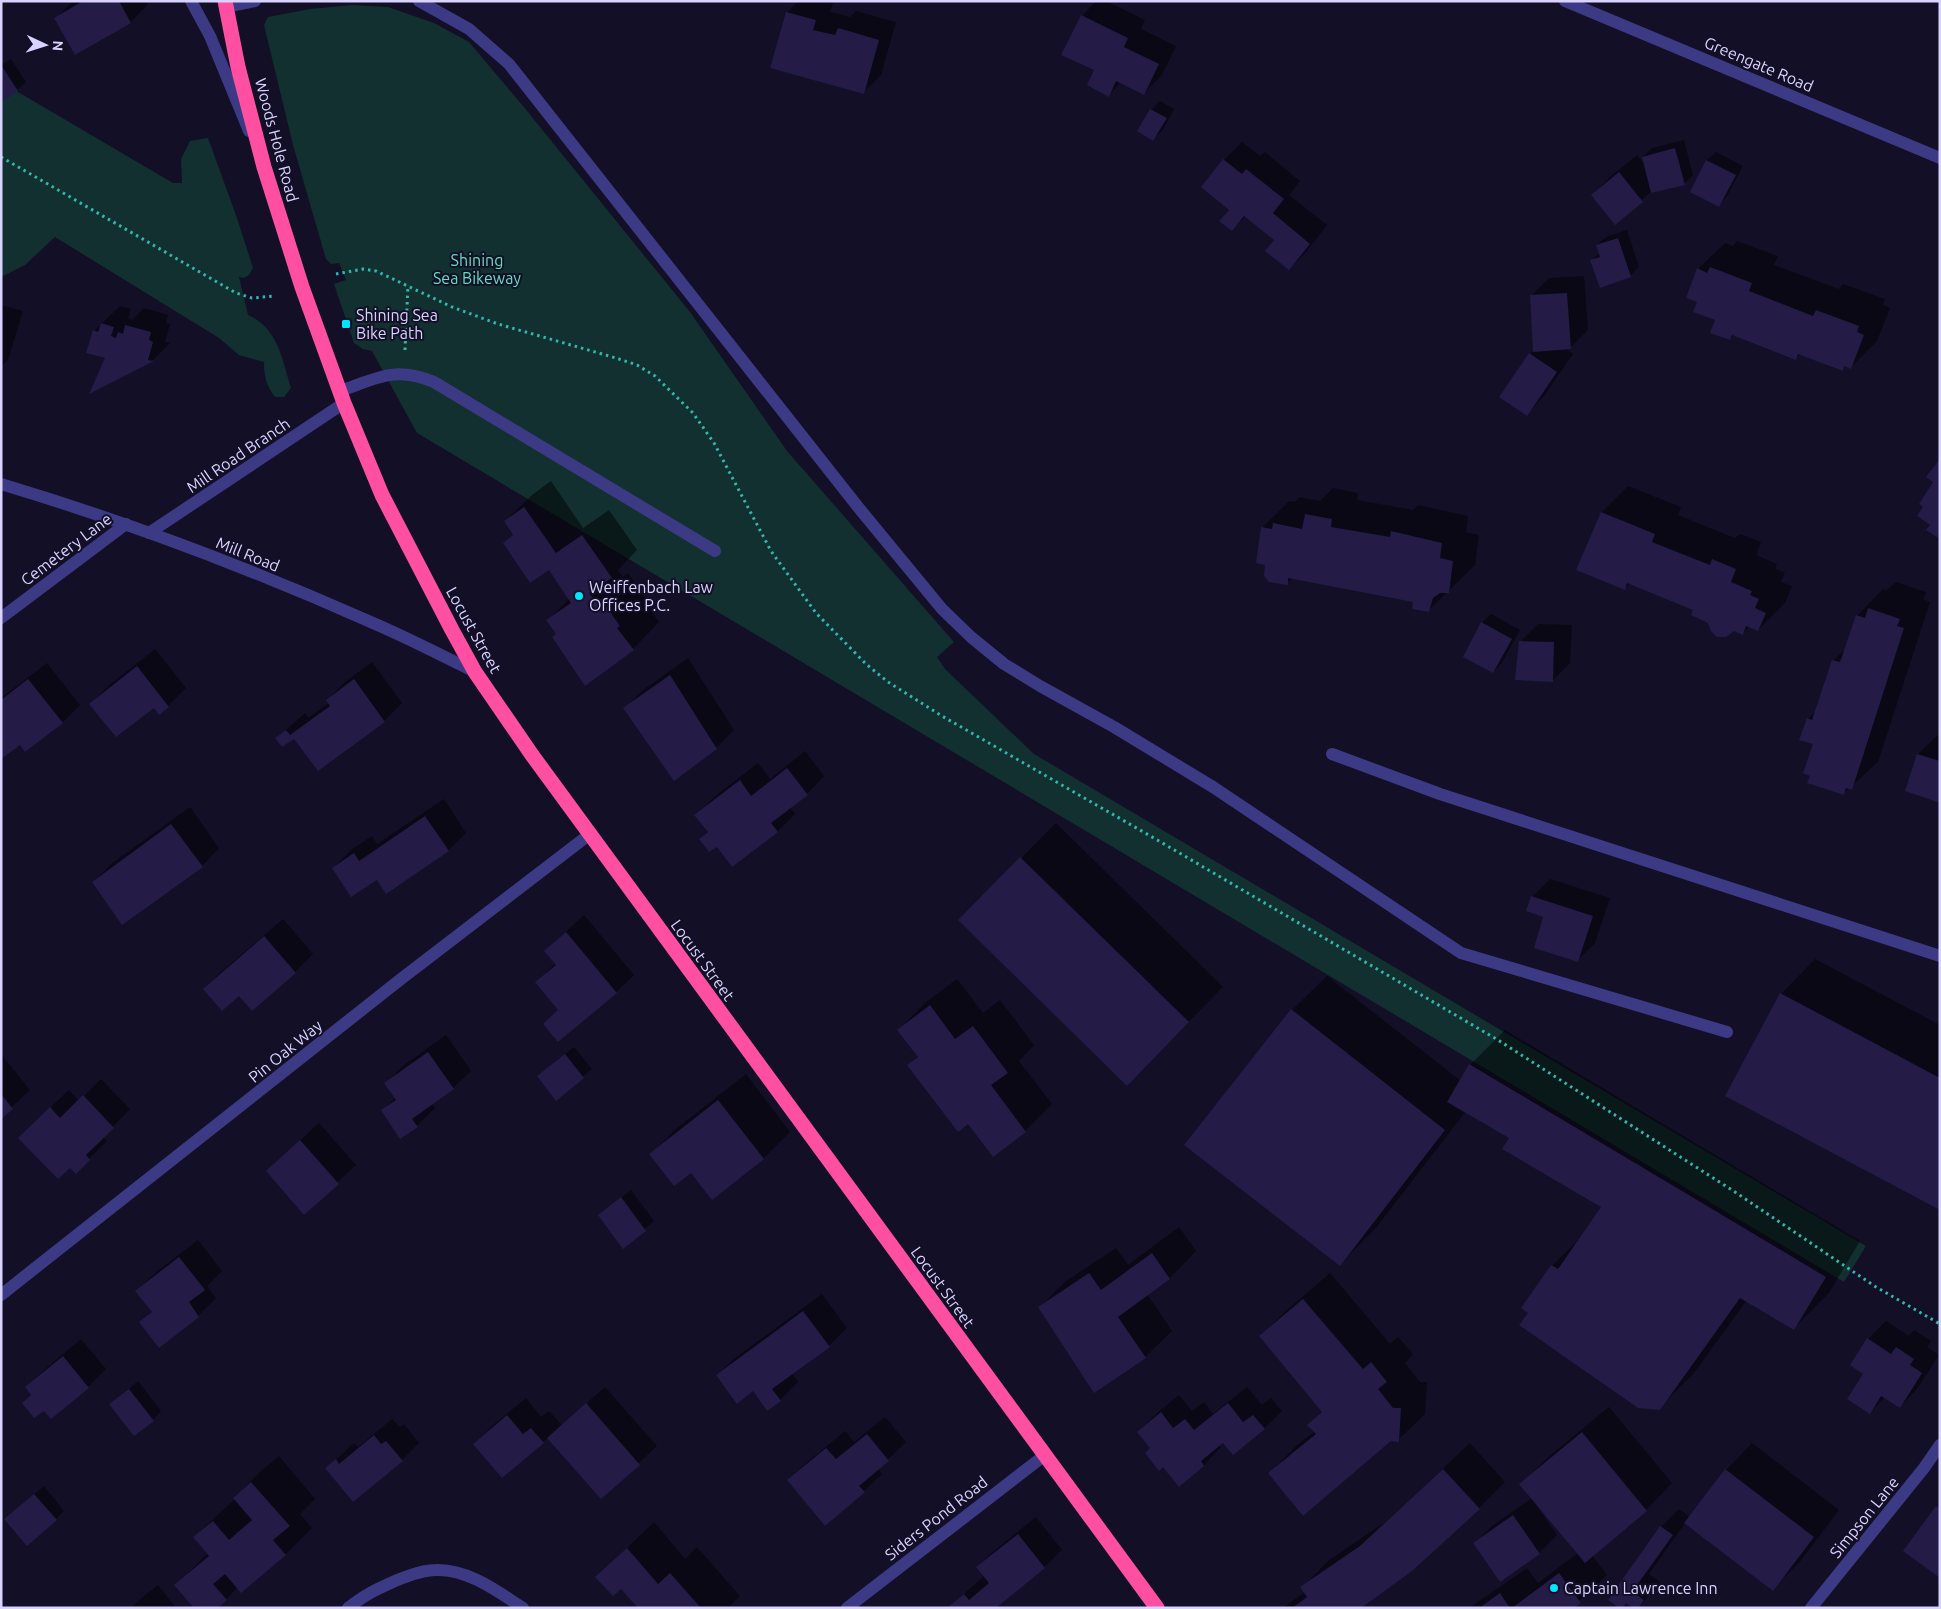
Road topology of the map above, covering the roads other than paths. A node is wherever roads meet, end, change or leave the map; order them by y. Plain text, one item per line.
1 (191, 1) edge
2 (256, 1) edge
3 (419, 1) edge
4 (1565, 1) edge
5 (225, 4) edge
6 (1940, 158) edge
7 (264, 167) junction
8 (302, 287) joint
9 (342, 397) junction
10 (1, 484) edge
11 (126, 524) junction
12 (149, 533) junction
13 (715, 551) dead end
14 (1, 618) edge
15 (476, 672) junction
16 (1332, 754) dead end
17 (590, 834) junction
18 (1940, 956) edge
19 (1727, 1032) dead end
20 (1, 1295) edge
21 (1940, 1445) edge
22 (1045, 1455) junction
23 (348, 1608) edge
24 (523, 1608) edge
25 (847, 1608) edge
26 (1157, 1608) edge
27 (1811, 1608) edge

1 - 7 street
2 - 5 street
3 - 19 street
4 - 6 street, Greengate Road
5 - 7 highway, Woods Hole Road
7 - 8 highway, Woods Hole Road
8 - 9 highway, Locust Street
9 - 12 street, Mill Road Branch
9 - 13 street, Mill Road Branch
9 - 15 highway, Locust Street
10 - 11 street, Mill Road
11 - 12 street, Mill Road
11 - 14 street, Cemetery Lane
12 - 15 street, Mill Road
15 - 17 highway, Locust Street
16 - 18 street
17 - 20 street, Pin Oak Way
17 - 22 highway, Locust Street
21 - 27 street, Simpson Lane
22 - 25 street, Siders Pond Road
22 - 26 highway, Locust Street
23 - 24 street

